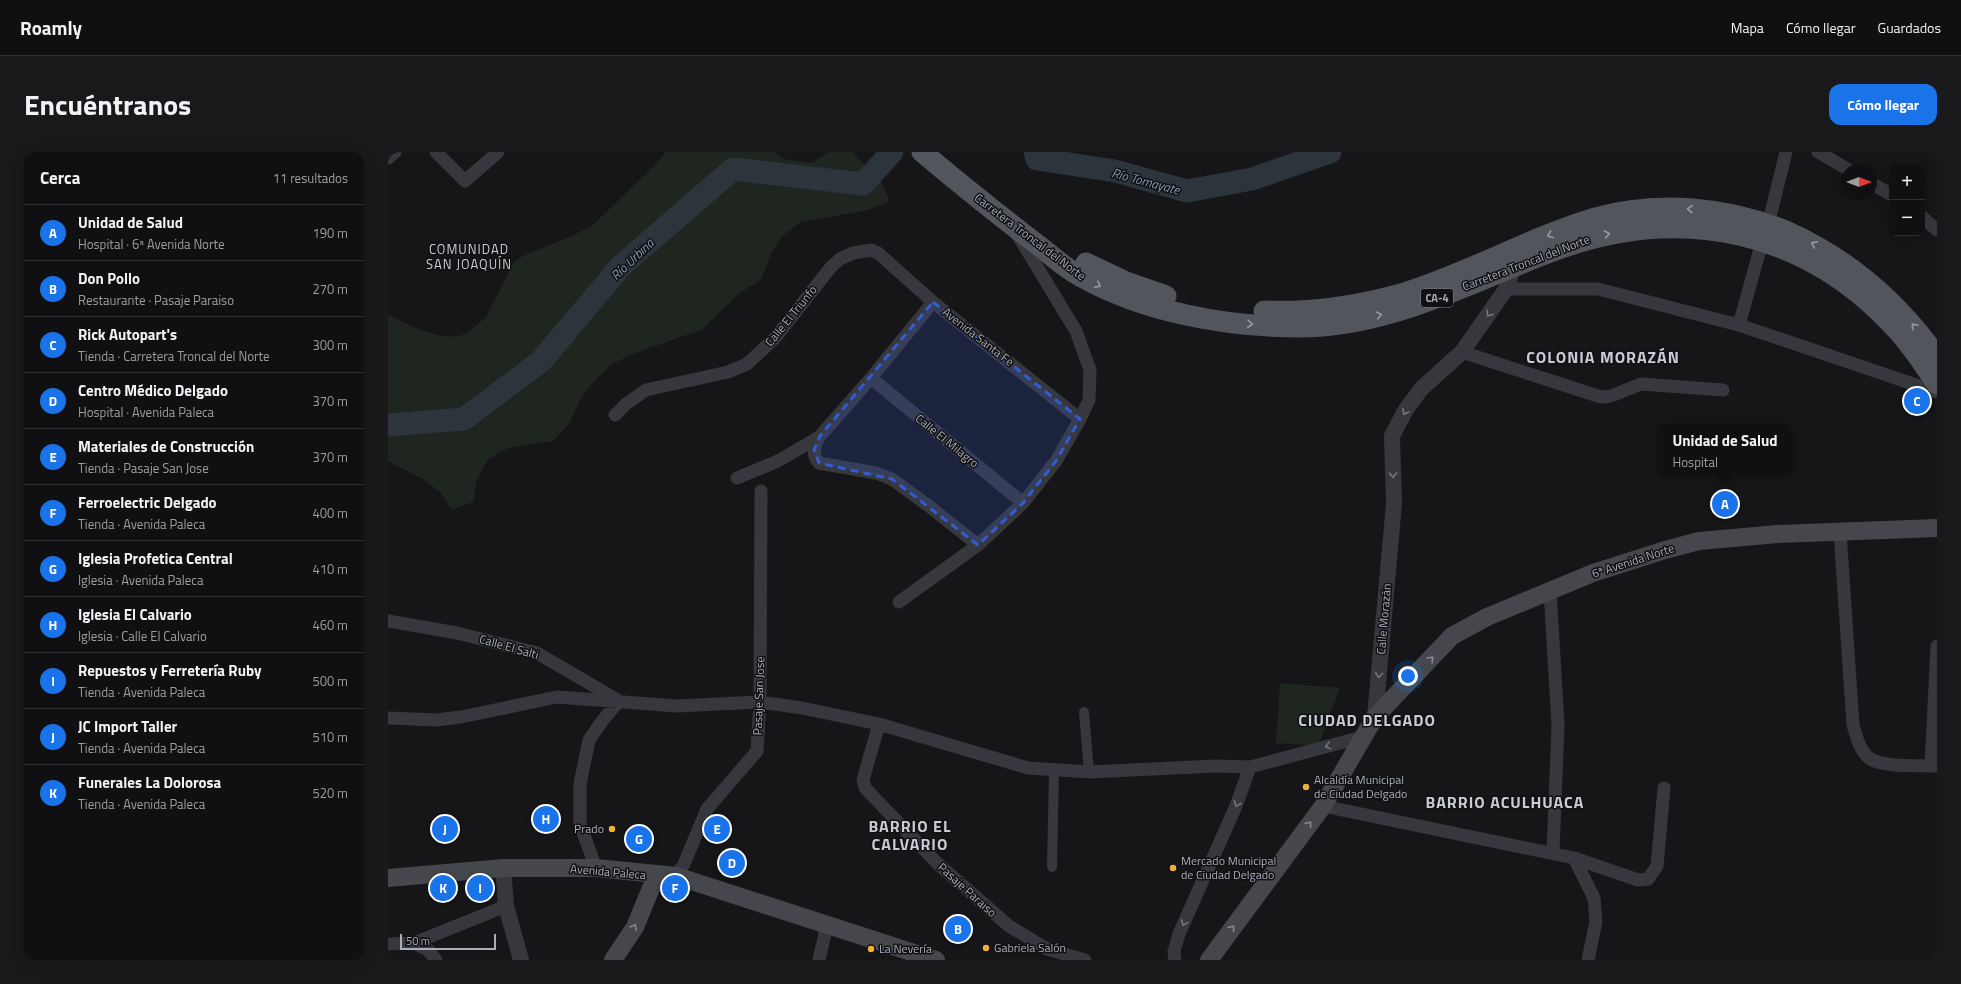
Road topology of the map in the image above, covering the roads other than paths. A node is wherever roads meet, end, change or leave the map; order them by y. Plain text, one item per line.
1 (395, 152) edge
2 (436, 152) edge
3 (498, 152) edge
4 (922, 152) edge
5 (943, 152) edge
6 (1786, 152) edge
7 (1818, 152) edge
8 (388, 158) edge
9 (1841, 165) edge
10 (1877, 186) edge
11 (1889, 193) edge
12 (1925, 220) edge
13 (1010, 224) junction
14 (1937, 230) edge
15 (1765, 233) junction
16 (878, 253) joint
17 (1513, 268) junction
18 (1506, 289) junction
19 (933, 302) junction
20 (1739, 325) junction
21 (1462, 352) junction
22 (1937, 357) edge
23 (871, 378) junction
24 (1937, 384) edge
25 (1723, 390) dead end
26 (1937, 392) edge
27 (615, 415) dead end
28 (1080, 419) junction
29 (820, 436) junction
30 (737, 478) dead end
31 (761, 491) dead end
32 (1023, 504) junction
33 (1937, 528) edge
34 (1840, 532) junction
35 (978, 545) junction
36 (1550, 590) junction
37 (899, 602) dead end
38 (388, 621) edge
39 (1937, 646) edge
40 (619, 701) junction
41 (760, 702) junction
42 (1084, 712) dead end
43 (1375, 717) junction
44 (388, 718) edge
45 (879, 724) junction
46 (1366, 736) junction
47 (1934, 766) edge
48 (1250, 767) junction
49 (1054, 770) junction
50 (1089, 772) junction
51 (1664, 788) dead end
52 (1323, 806) junction
53 (1553, 854) junction
54 (1574, 858) junction
55 (1052, 867) dead end
56 (503, 868) junction
57 (596, 868) junction
58 (656, 876) junction
59 (676, 876) junction
60 (388, 878) edge
61 (506, 906) junction
62 (827, 925) junction
63 (414, 943) junction
64 (388, 944) edge
65 (436, 960) edge
66 (521, 960) edge
67 (613, 960) edge
68 (819, 960) edge
69 (936, 960) edge
70 (1085, 960) edge
71 (1175, 960) edge
72 (1209, 960) edge
73 (1588, 960) edge

1 - 8 street
2 - 3 street
4 - 13 main road, Carretera Troncal del Norte / CA-4
15 -> 5 main road, Carretera Troncal del Norte / CA-4
6 - 15 street
7 - 9 street
10 - 11 street
12 - 14 street
13 -> 17 main road, Carretera Troncal del Norte / CA-4
13 - 28 street
17 -> 15 main road, Carretera Troncal del Norte / CA-4
15 - 20 street
22 -> 15 main road, Carretera Troncal del Norte / CA-4
15 - 24 main road, Carretera Troncal del Norte / CA-4
16 - 19 street, Avenida Santa Fe
16 - 27 street, Calle El Triunfo
17 - 18 street, Calle Morazán
18 - 20 street
18 -> 21 street, Calle Morazán
19 - 23 street
19 - 28 street, Avenida Santa Fe
20 - 26 street
21 - 25 street
21 -> 43 street, Calle Morazán
23 - 29 street
23 - 32 street, Calle El Milagro
28 - 32 street
29 - 30 street
29 - 35 street
31 - 41 street, Pasaje San Jose
32 - 35 street
33 - 34 main road, 6ª Avenida Norte
34 - 36 main road, 6ª Avenida Norte
34 - 47 street
35 - 37 street
43 -> 36 main road, 6ª Avenida Norte
36 - 53 street
38 - 40 street, Calle El Salti
39 - 47 street
40 - 41 street
40 - 44 street
40 - 57 street
41 - 45 street
41 - 59 street, Pasaje San Jose
42 - 50 street
43 - 46 main road, Calle Morazán
45 - 49 street
45 - 70 street, Pasaje Paraiso
46 -> 48 street
46 - 52 main road, Calle Morazán
48 - 50 street
48 -> 71 street
49 - 50 street
49 - 55 street
51 - 54 street
52 - 53 street
72 -> 52 main road, Calle Morazán
53 - 54 street
54 - 73 street
56 - 57 main road, Avenida Paleca
56 - 60 main road, Avenida Paleca
56 - 61 street
57 - 58 main road, Avenida Paleca
58 - 59 main road, Avenida Paleca
67 -> 58 main road
59 - 62 main road, Avenida Paleca
61 - 63 street
61 - 66 street
62 - 68 street
62 - 69 main road, Avenida Paleca
63 - 64 street
63 - 65 street

